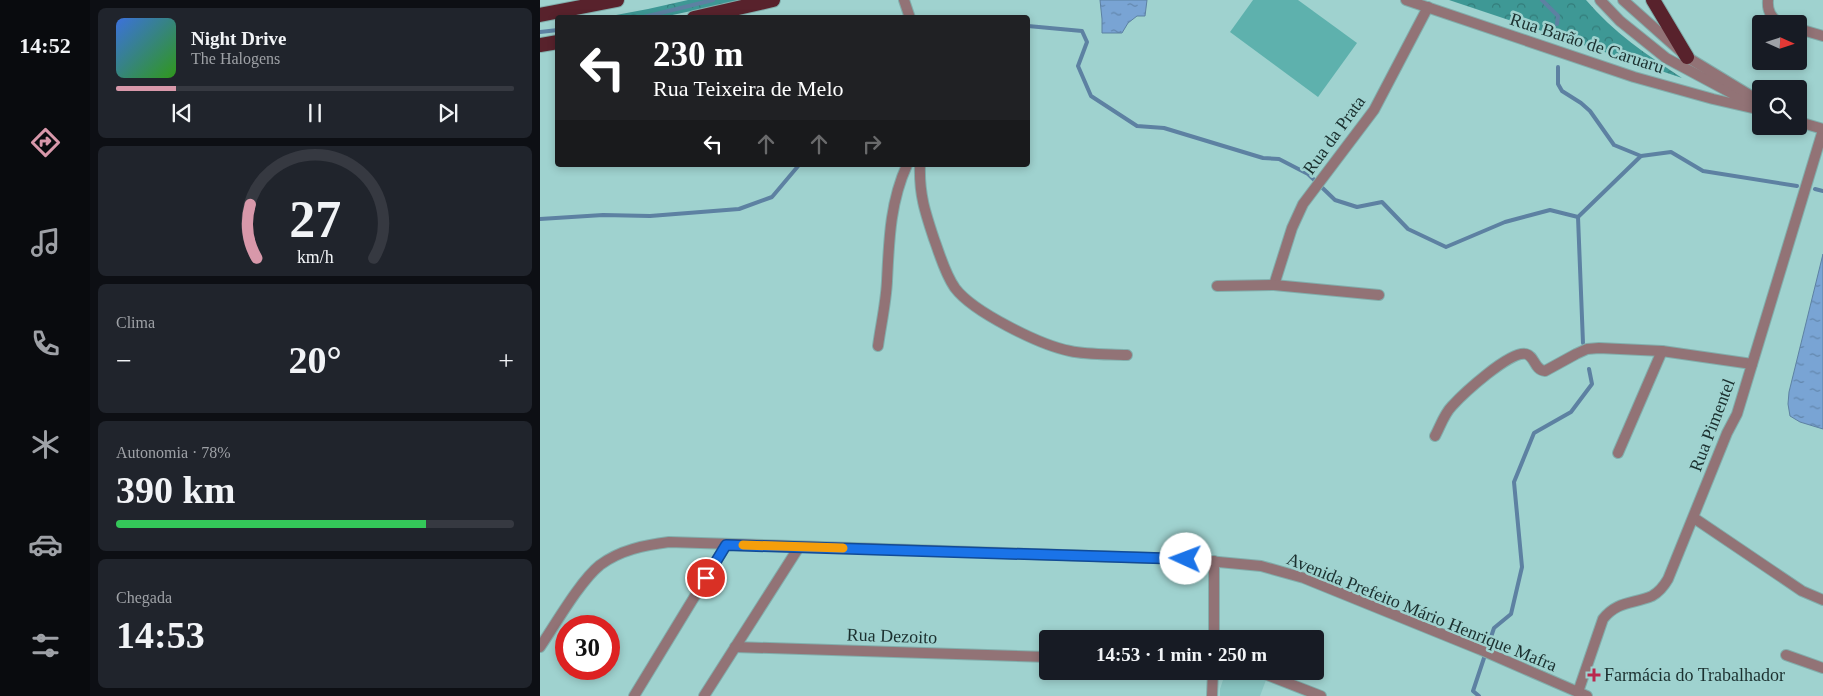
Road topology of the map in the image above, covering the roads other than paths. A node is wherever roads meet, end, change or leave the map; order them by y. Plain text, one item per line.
1 (617, 0) edge
2 (773, 0) edge
3 (904, 0) edge
4 (1406, 0) edge
5 (1600, 0) edge
6 (1623, 0) edge
7 (1653, 0) edge
8 (1768, 0) edge
9 (1428, 7) junction
10 (540, 15) edge
11 (707, 15) edge
12 (909, 15) edge
13 (1771, 15) edge
14 (1808, 32) edge
15 (1823, 36) edge
16 (555, 42) edge
17 (540, 45) edge
18 (1687, 57) junction
19 (1752, 97) edge
20 (1752, 105) edge
21 (1752, 108) edge
22 (1807, 124) edge
23 (1823, 129) edge
24 (907, 167) edge
25 (920, 167) edge
26 (1274, 285) junction
27 (1217, 286) dead end
28 (1379, 295) dead end
29 (878, 346) dead end
30 (1662, 350) junction
31 (1127, 355) dead end
32 (1752, 364) junction
33 (1435, 436) dead end
34 (1618, 453) dead end
35 (1694, 518) junction
36 (726, 545) junction
37 (799, 547) junction
38 (1214, 561) junction
39 (1823, 600) edge
40 (1214, 630) edge
41 (540, 647) edge
42 (735, 647) junction
43 (1786, 655) dead end
44 (1039, 657) edge
45 (1823, 668) edge
46 (1213, 680) edge
47 (1280, 680) edge
48 (1583, 694) edge
49 (634, 696) edge
50 (704, 696) edge
51 (1212, 696) edge
52 (1320, 696) edge

1 - 10 highway
2 - 11 highway
3 - 12 street
4 - 9 street, Rua Barão de Caruaru
5 - 20 street, Rua Barão de Caruaru
6 - 18 street
7 - 18 highway
8 - 13 street
9 - 21 street, Rua Barão de Caruaru
9 - 26 street, Rua da Prata
14 - 15 street
16 - 17 highway
18 - 19 street
22 - 23 street
23 - 32 street, Rua Pimentel
24 - 29 street
25 - 31 street
26 - 27 street
26 - 28 street
30 - 32 street
30 - 33 street
30 - 34 street
32 - 35 street, Rua Pimentel
35 - 39 street
35 - 48 street, Rua Pimentel
36 - 37 street, Avenida Prefeito Mário Henrique Mafra
36 - 41 street, Avenida Prefeito Mário Henrique Mafra
36 - 49 street
37 - 38 street, Avenida Prefeito Mário Henrique Mafra
37 - 42 street
38 - 40 street
38 - 48 street, Avenida Prefeito Mário Henrique Mafra
42 - 44 street, Rua Dezoito
42 - 50 street
43 - 45 street
46 - 51 street
47 - 52 street

